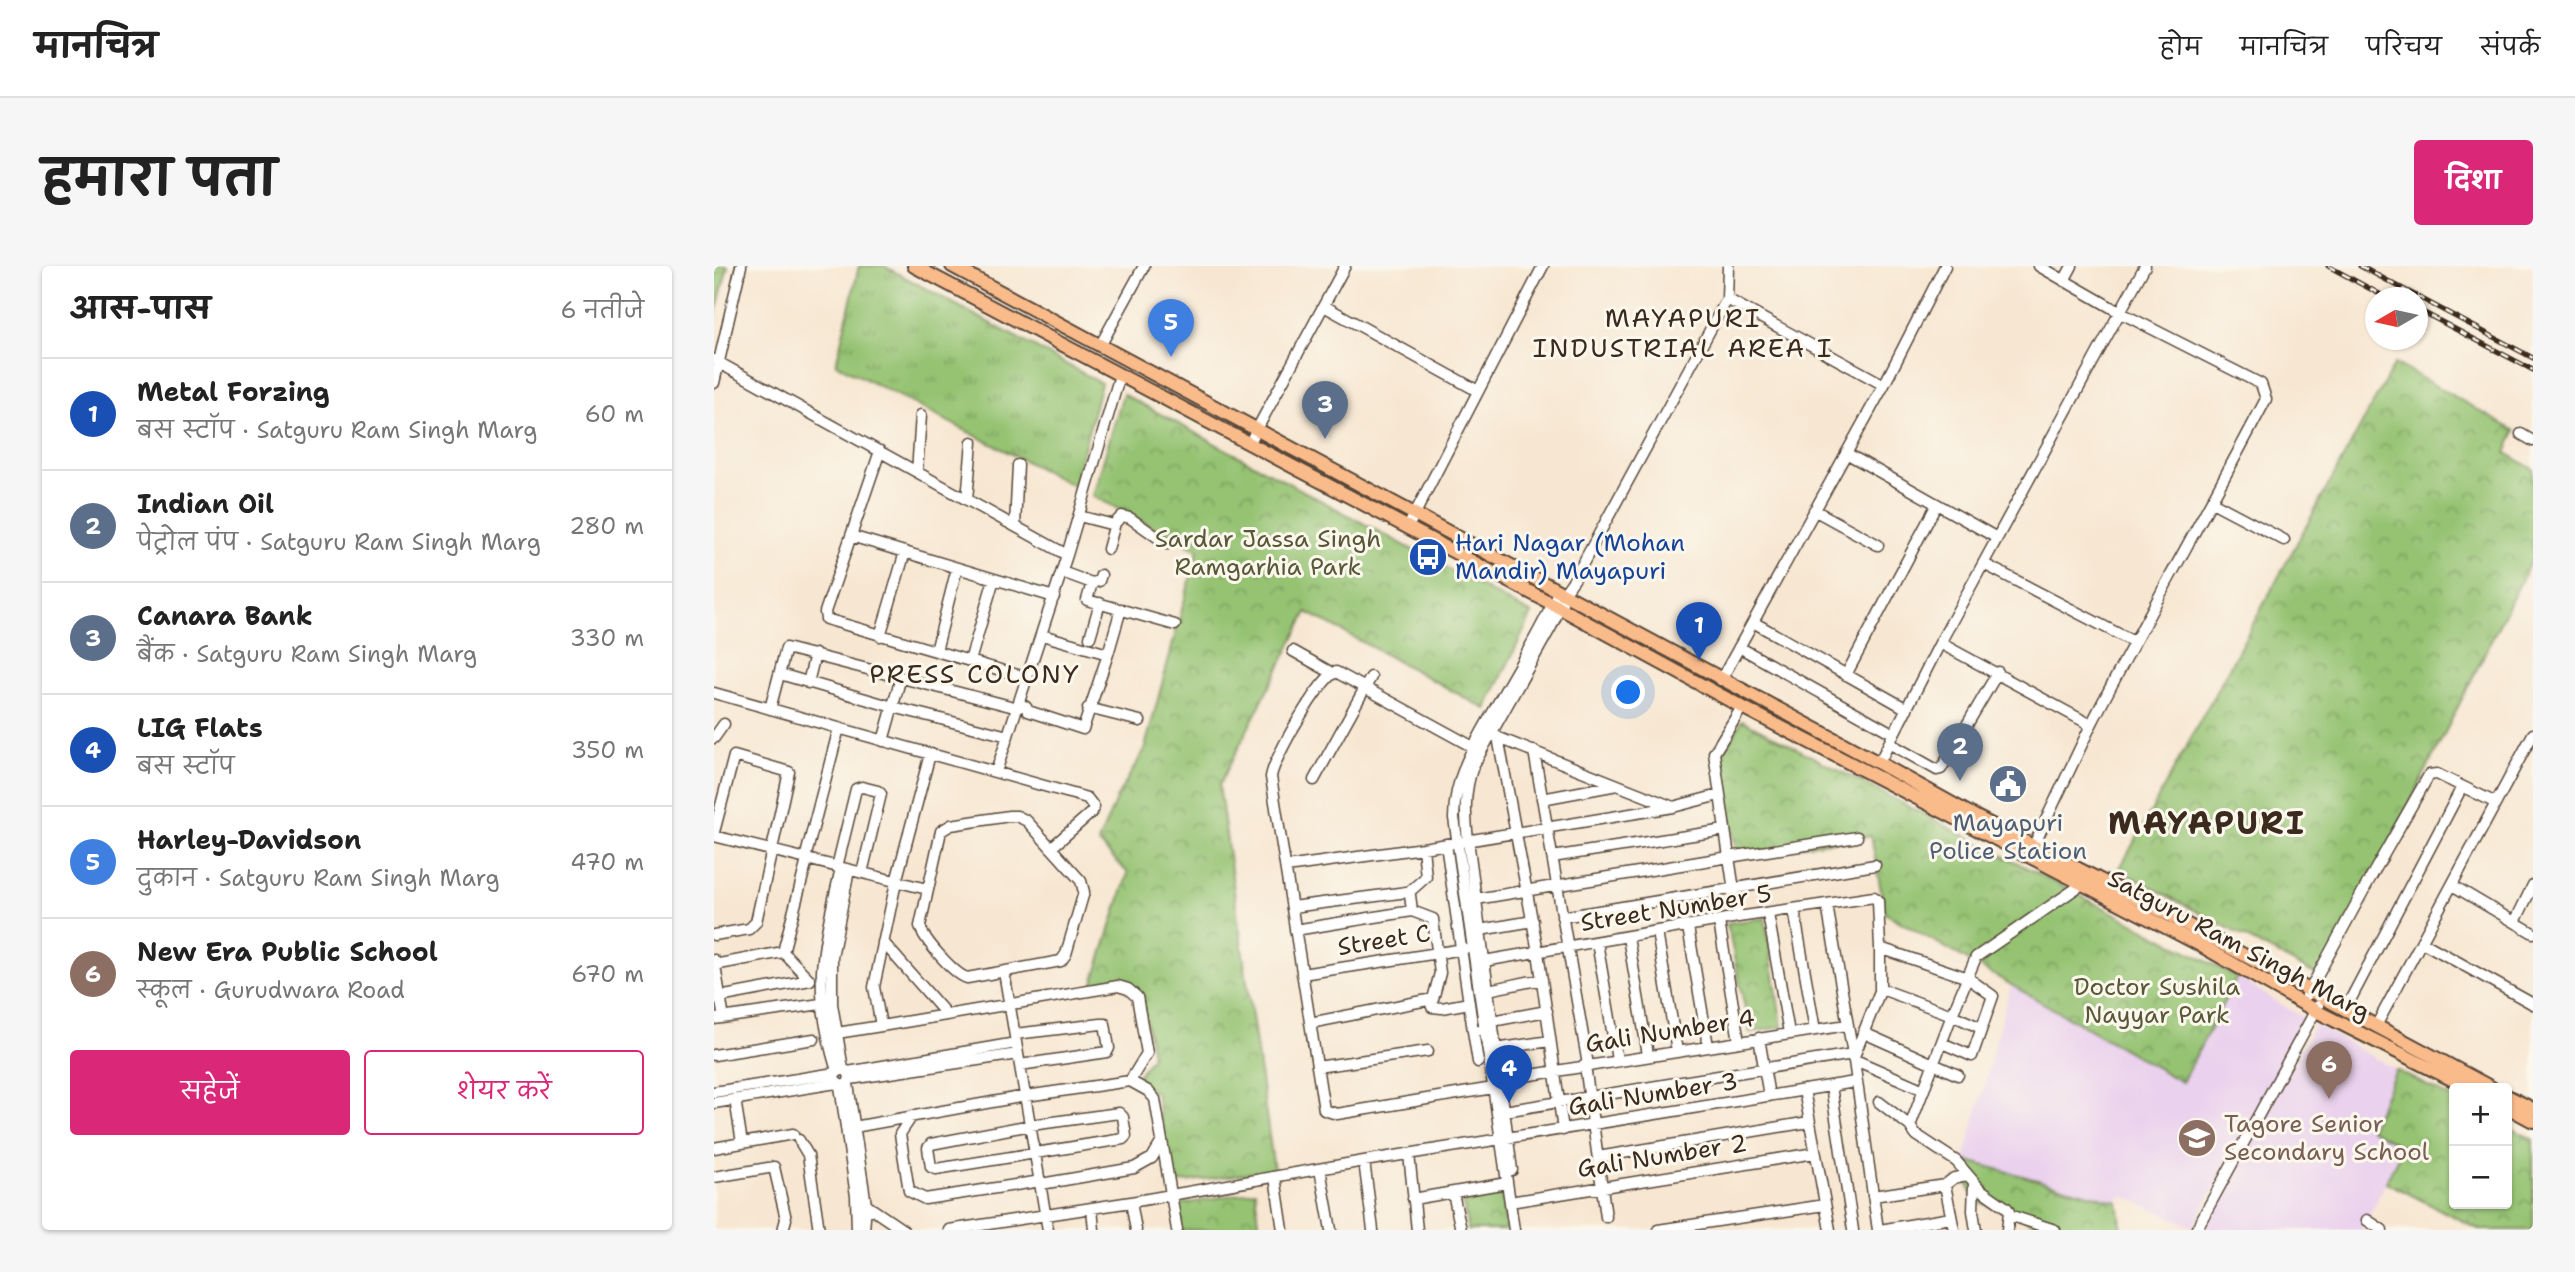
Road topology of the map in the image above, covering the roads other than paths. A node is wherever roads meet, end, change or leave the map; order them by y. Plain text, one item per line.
1 (741, 266) edge
2 (915, 266) edge
3 (950, 266) edge
4 (1143, 266) edge
5 (1345, 266) edge
6 (1543, 266) edge
7 (1728, 266) edge
8 (1945, 266) edge
9 (2039, 266) edge
10 (2073, 266) edge
11 (2145, 266) edge
12 (942, 279) junction
13 (2064, 281) junction
14 (1727, 299) junction
15 (1324, 306) junction
16 (2121, 313) junction
17 (1100, 346) junction
18 (716, 361) edge
19 (1120, 375) junction
20 (714, 383) edge
21 (1884, 385) junction
22 (1478, 391) junction
23 (921, 415) dead end
24 (1257, 430) junction
25 (2521, 434) dead end
26 (2533, 441) edge
27 (972, 442) dead end
28 (1250, 444) junction
29 (880, 451) junction
30 (1846, 453) junction
31 (1018, 465) dead end
32 (917, 472) junction
33 (967, 500) junction
34 (2212, 502) junction
35 (1937, 504) junction
36 (1814, 510) junction
37 (1415, 514) junction
38 (1079, 516) junction
39 (1114, 525) junction
40 (1015, 526) junction
41 (1408, 527) junction
42 (851, 536) junction
43 (1997, 537) junction
44 (2284, 540) dead end
45 (1167, 544) dead end
46 (1878, 545) dead end
47 (1108, 549) dead end
48 (905, 552) junction
49 (1067, 555) junction
50 (1984, 564) junction
51 (957, 568) junction
52 (1062, 572) junction
53 (1101, 575) dead end
54 (994, 579) junction
55 (1092, 583) junction
56 (1054, 597) junction
57 (1561, 599) junction
58 (1100, 603) junction
59 (1121, 609) junction
60 (1753, 622) junction
61 (1175, 625) dead end
62 (1042, 635) junction
63 (880, 636) junction
64 (1090, 637) dead end
65 (2134, 642) junction
66 (1940, 643) junction
67 (1739, 647) junction
68 (936, 651) junction
69 (1293, 651) dead end
70 (814, 654) junction
71 (1108, 654) junction
72 (970, 661) junction
73 (1332, 673) junction
74 (1998, 673) junction
75 (780, 674) junction
76 (1846, 675) junction
77 (901, 677) junction
78 (1371, 677) dead end
79 (1028, 678) junction
80 (1721, 680) junction
81 (808, 683) junction
82 (1367, 688) junction
83 (714, 693) edge
84 (1018, 706) junction
85 (893, 707) junction
86 (1742, 707) junction
87 (1088, 708) junction
88 (770, 709) junction
89 (1907, 709) junction
90 (1140, 721) dead end
91 (724, 724) dead end
92 (2091, 725) junction
93 (839, 728) junction
94 (2533, 734) edge
95 (1008, 736) junction
96 (1494, 736) junction
97 (714, 738) edge
98 (1891, 739) junction
99 (883, 741) junction
100 (1474, 747) junction
101 (1534, 751) junction
102 (930, 754) junction
103 (1879, 763) junction
104 (996, 772) junction
105 (1314, 780) dead end
106 (1618, 785) junction
107 (2462, 787) junction
108 (1719, 795) junction
109 (1542, 799) junction
110 (2497, 803) junction
111 (1673, 807) junction
112 (1547, 827) junction
113 (1725, 830) junction
114 (1516, 832) junction
115 (714, 834) edge
116 (1857, 837) dead end
117 (1463, 841) junction
118 (1446, 844) junction
119 (2034, 845) junction
120 (1051, 848) junction
121 (1423, 848) junction
122 (771, 850) junction
123 (1552, 857) junction
124 (1729, 857) junction
125 (806, 859) junction
126 (1875, 864) dead end
127 (1286, 867) junction
128 (842, 868) junction
129 (862, 873) junction
130 (896, 882) junction
131 (2452, 884) junction
132 (2081, 885) junction
133 (2533, 885) edge
134 (1557, 886) junction
135 (926, 889) junction
136 (1734, 889) junction
137 (1528, 891) junction
138 (1408, 893) junction
139 (1476, 899) junction
140 (1827, 905) junction
141 (1292, 907) junction
142 (1794, 910) junction
143 (1412, 911) junction
144 (1768, 914) junction
145 (1562, 917) junction
146 (1738, 917) junction
147 (1533, 921) junction
148 (1719, 922) junction
149 (2515, 922) junction
150 (1688, 927) junction
151 (1295, 930) junction
152 (1480, 930) junction
153 (1657, 932) junction
154 (2533, 933) edge
155 (714, 935) edge
156 (1628, 937) junction
157 (883, 942) junction
158 (1597, 942) junction
159 (2422, 942) junction
160 (1477, 947) junction
161 (1568, 947) junction
162 (1880, 948) junction
163 (1460, 949) junction
164 (783, 952) junction
165 (1538, 952) junction
166 (1438, 953) junction
167 (1484, 961) junction
168 (714, 963) edge
169 (1004, 972) junction
170 (1302, 974) junction
171 (1968, 978) junction
172 (1542, 979) junction
173 (1488, 990) junction
174 (1880, 991) junction
175 (2309, 991) junction
176 (717, 997) edge
177 (2322, 998) junction
178 (1430, 1001) junction
179 (1469, 1003) junction
180 (821, 1004) junction
181 (1010, 1004) junction
182 (2303, 1004) junction
183 (2533, 1004) edge
184 (2345, 1010) junction
185 (1547, 1011) junction
186 (2316, 1011) junction
187 (947, 1015) junction
188 (1952, 1015) junction
189 (718, 1016) edge
190 (1492, 1021) junction
191 (1310, 1023) junction
192 (1847, 1025) junction
193 (881, 1026) junction
194 (2376, 1026) junction
195 (1981, 1028) junction
196 (1479, 1030) junction
197 (1815, 1030) junction
198 (837, 1033) junction
199 (1864, 1033) junction
200 (1789, 1034) junction
201 (1759, 1038) junction
202 (814, 1039) dead end
203 (1550, 1041) junction
204 (1740, 1041) junction
205 (1942, 1043) junction
206 (1016, 1044) junction
207 (1708, 1046) junction
208 (1496, 1049) junction
209 (1428, 1051) dead end
210 (1678, 1051) junction
211 (714, 1055) edge
212 (1648, 1055) junction
213 (1853, 1056) junction
214 (1617, 1060) junction
215 (1478, 1062) dead end
216 (1020, 1065) junction
217 (1586, 1065) junction
218 (1934, 1065) junction
219 (1317, 1067) junction
220 (1765, 1069) junction
221 (1555, 1070) junction
222 (1958, 1075) dead end
223 (842, 1077) junction
224 (1129, 1081) junction
225 (1856, 1082) junction
226 (2459, 1083) edge
227 (2483, 1083) edge
228 (1496, 1084) junction
229 (1831, 1086) junction
230 (1804, 1090) junction
231 (1924, 1090) junction
232 (714, 1092) edge
233 (1026, 1096) junction
234 (1769, 1096) junction
235 (1590, 1098) junction
236 (735, 1099) junction
237 (2512, 1099) edge
238 (1559, 1102) junction
239 (1879, 1102) dead end
240 (714, 1103) edge
241 (2512, 1110) edge
242 (2533, 1110) edge
243 (1504, 1111) junction
244 (912, 1116) junction
245 (2533, 1121) edge
246 (1809, 1122) junction
247 (1594, 1124) junction
248 (1031, 1125) junction
249 (1909, 1126) junction
250 (854, 1127) junction
251 (1563, 1130) junction
252 (1505, 1140) junction
253 (742, 1143) junction
254 (1161, 1143) junction
255 (714, 1148) edge
256 (1036, 1153) junction
257 (1815, 1153) junction
258 (1409, 1154) junction
259 (1598, 1157) junction
260 (1364, 1161) junction
261 (1320, 1169) junction
262 (714, 1177) edge
263 (1275, 1177) junction
264 (1971, 1179) junction
265 (1041, 1183) junction
266 (1507, 1183) junction
267 (1945, 1185) junction
268 (1602, 1186) junction
269 (1453, 1193) junction
270 (1171, 1195) junction
271 (1873, 1196) junction
272 (1413, 1199) junction
273 (1131, 1202) junction
274 (1516, 1202) junction
275 (866, 1205) junction
276 (1825, 1205) junction
277 (1092, 1209) junction
278 (2009, 1215) junction
279 (1047, 1216) junction
280 (1606, 1217) dead end
281 (1951, 1218) junction
282 (2367, 1220) dead end
283 (1721, 1225) edge
284 (2033, 1226) edge
285 (975, 1228) edge
286 (783, 1230) edge
287 (819, 1230) edge
288 (857, 1230) edge
289 (864, 1230) edge
290 (904, 1230) edge
291 (949, 1230) edge
292 (1048, 1230) edge
293 (1094, 1230) edge
294 (1136, 1230) edge
295 (1177, 1230) edge
296 (1283, 1230) edge
297 (1331, 1230) edge
298 (1373, 1230) edge
299 (1417, 1230) edge
300 (1461, 1230) edge
301 (1514, 1230) edge
302 (1520, 1230) edge
303 (1658, 1230) edge
304 (1830, 1230) edge
305 (1853, 1230) edge
306 (1879, 1230) edge
307 (1954, 1230) edge
308 (1976, 1230) edge
309 (2007, 1230) edge
310 (2055, 1230) edge
311 (2196, 1230) edge
312 (2382, 1230) edge

1 - 18 street
2 - 12 main road, Satguru Ram Singh Marg
3 - 12 street
3 - 17 main road, Satguru Ram Singh Marg
4 - 17 street
5 - 15 street
6 - 22 street
7 - 14 street
8 - 21 street
9 - 13 street
10 - 13 street
11 - 16 street
12 - 19 main road, Satguru Ram Singh Marg
13 - 16 street
14 - 21 street
14 - 57 street
15 - 22 street
15 - 24 street
16 - 34 street
16 - 43 street
17 - 24 main road, Satguru Ram Singh Marg
18 - 20 street
18 - 29 street
19 - 28 main road, Satguru Ram Singh Marg
19 - 38 street
21 - 30 street
22 - 37 street
23 - 32 street
24 - 28 street
24 - 37 main road, Satguru Ram Singh Marg
25 - 26 street
27 - 33 street
28 - 41 main road, Satguru Ram Singh Marg
29 - 32 street
29 - 42 street
30 - 35 street
30 - 36 street
31 - 40 street
32 - 33 street
33 - 40 street
34 - 44 street
34 - 65 street
35 - 43 street
35 - 76 street
36 - 46 street
36 - 60 street
37 - 41 street
37 - 57 main road, Satguru Ram Singh Marg
38 - 39 street
38 - 49 street
39 - 45 street
39 - 47 street
40 - 49 street
41 - 57 main road, Satguru Ram Singh Marg
42 - 48 street
42 - 63 street
43 - 50 street
48 - 51 street
48 - 63 street
49 - 52 street
50 - 65 street
50 - 66 street
51 - 54 street
51 - 68 street
52 - 55 street
52 - 56 street
53 - 55 street
54 - 56 street
54 - 72 street
55 - 58 street
56 - 62 street
57 - 80 main road, Satguru Ram Singh Marg
57 - 86 main road, Satguru Ram Singh Marg
57 - 96 street
57 - 100 street
58 - 59 street
58 - 64 street
59 - 61 street
59 - 71 street
60 - 67 street
60 - 76 street
62 - 71 street
62 - 79 street
63 - 68 street
65 - 92 street
66 - 74 street
66 - 89 street
67 - 80 street
67 - 98 street
68 - 72 street
69 - 73 street
70 - 75 street
70 - 77 street
70 - 81 street
71 - 87 street
72 - 79 street
73 - 82 street
73 - 127 street
74 - 92 street
74 - 98 street
75 - 81 street
75 - 88 street
76 - 89 street
77 - 84 street
77 - 85 street
78 - 82 street
79 - 84 street
80 - 103 main road, Satguru Ram Singh Marg
81 - 85 street
82 - 100 street
82 - 105 street
83 - 88 street
84 - 87 street
84 - 95 street
85 - 95 street
85 - 99 street
86 - 108 street
86 - 132 main road, Satguru Ram Singh Marg
87 - 90 street
88 - 93 street
89 - 98 street
91 - 97 street
92 - 119 street
93 - 99 street
93 - 125 street
94 - 110 street
95 - 104 street
96 - 101 street
96 - 114 street
96 - 117 street
98 - 103 street
99 - 102 street
100 - 117 street
101 - 106 street
101 - 109 street
102 - 104 street
102 - 130 street
103 - 119 main road, Satguru Ram Singh Marg
104 - 120 street
106 - 109 street
106 - 111 street
107 - 110 street
107 - 175 street
107 - 184 street
108 - 111 street
108 - 113 street
109 - 112 street
110 - 131 street
111 - 112 street
112 - 114 street
112 - 123 street
113 - 123 street
113 - 124 street
114 - 117 street
114 - 137 street
115 - 122 street
115 - 122 street
116 - 124 street
117 - 118 street
117 - 139 street
117 - 160 street
118 - 121 street
118 - 163 street
119 - 175 main road, Satguru Ram Singh Marg
120 - 135 street
120 - 169 street
121 - 127 street
121 - 138 street
122 - 125 street
122 - 155 street
123 - 134 street
124 - 134 street
124 - 136 street
125 - 128 street
125 - 164 street
126 - 136 street
127 - 141 street
128 - 129 street
128 - 129 street
128 - 180 street
128 - 198 street
129 - 130 street
130 - 135 street
130 - 157 street
131 - 149 street
131 - 159 street
132 - 171 street
132 - 182 main road, Satguru Ram Singh Marg
133 - 149 street
134 - 137 street
134 - 145 street
135 - 169 street
136 - 145 street
136 - 146 street
137 - 139 street
137 - 147 street
138 - 141 street
138 - 143 street
139 - 152 street
140 - 142 street, Street Number 5
140 - 162 street, Street Number 5
140 - 192 street
141 - 151 street
142 - 144 street, Street Number 5
142 - 197 street
143 - 151 street
143 - 166 street
144 - 146 street, Street Number 5
144 - 200 street
145 - 161 street
146 - 148 street, Street Number 5
147 - 152 street
147 - 165 street
148 - 150 street, Street Number 5
148 - 204 street
149 - 154 street
150 - 153 street, Street Number 5
150 - 207 street
151 - 170 street
152 - 160 street
153 - 156 street, Street Number 5
153 - 210 street
156 - 158 street, Street Number 5
156 - 212 street
157 - 187 street
157 - 193 street
158 - 161 street, Street Number 5
158 - 214 street
159 - 183 street
159 - 194 street
160 - 163 street, Street C
160 - 167 street
160 - 196 street
161 - 165 street, Street Number 5
161 - 217 street
162 - 171 street
162 - 174 street
163 - 166 street, Street C
163 - 179 street
164 - 168 street
164 - 176 street
165 - 167 street, Street Number 5
165 - 172 street
166 - 170 street, Street C
166 - 178 street
167 - 173 street
168 - 176 street
169 - 181 street
170 - 191 street
171 - 188 street
171 - 195 street
172 - 173 street
172 - 185 street
173 - 190 street
174 - 188 street
174 - 199 street
175 - 177 main road, Satguru Ram Singh Marg
175 - 182 street
176 - 189 street
177 - 184 main road, Satguru Ram Singh Marg
177 - 186 street
178 - 179 street
178 - 191 street
179 - 196 street
180 - 189 street
180 - 223 street
181 - 187 street
181 - 206 street
181 - 224 street
182 - 186 main road, Satguru Ram Singh Marg
184 - 194 main road, Satguru Ram Singh Marg
185 - 190 street
185 - 203 street
186 - 226 main road, Satguru Ram Singh Marg
186 - 311 street
187 - 193 street
188 - 195 street
188 - 205 street
190 - 208 street
191 - 219 street
192 - 197 street, Gali Number 4
192 - 213 street
193 - 198 street
194 - 227 main road, Satguru Ram Singh Marg
195 - 205 street
196 - 215 street
196 - 228 street
197 - 200 street, Gali Number 4
198 - 223 street
199 - 213 street
199 - 218 street
200 - 201 street, Gali Number 4
201 - 204 street, Gali Number 4
201 - 220 street
202 - 211 street
203 - 208 street
203 - 221 street
204 - 207 street, Gali Number 4
205 - 218 street
206 - 216 street
206 - 216 street
206 - 223 street
207 - 210 street, Gali Number 4
208 - 228 street
209 - 219 street
210 - 212 street, Gali Number 4
212 - 214 street, Gali Number 4
213 - 220 street
213 - 225 street
213 - 231 street
214 - 217 street, Gali Number 4
216 - 233 street
217 - 221 street, Gali Number 4
217 - 235 street
218 - 222 street
218 - 231 street
219 - 228 street, Gali Number 4
220 - 234 street
220 - 235 street
221 - 228 street, Gali Number 4
221 - 238 street
223 - 232 street
223 - 236 street
223 - 250 street
223 - 288 street
224 - 233 street
224 - 254 street
225 - 229 street, Gali Number 3
225 - 271 street
228 - 243 street
228 - 252 street
229 - 230 street, Gali Number 3
229 - 305 street
230 - 234 street, Gali Number 3
230 - 246 street
231 - 249 street
233 - 244 street
233 - 248 street
234 - 247 street, Gali Number 3
235 - 238 street
235 - 247 street
236 - 240 street
236 - 253 street
237 - 242 main road
238 - 243 street
238 - 251 street
239 - 249 street
241 - 245 main road
243 - 252 street
244 - 250 street
244 - 265 street
246 - 257 street
246 - 259 street
247 - 251 street, Gali Number 3
247 - 259 street
248 - 256 street
248 - 256 street
248 - 256 street
249 - 264 street
250 - 275 street
251 - 252 street, Gali Number 3
252 - 258 street, Gali Number 3
252 - 266 street
252 - 274 street
253 - 255 street
253 - 287 street
254 - 265 street
254 - 270 street
256 - 265 street
257 - 268 street, Gali Number 2
257 - 276 street
258 - 260 street, Gali Number 3
258 - 272 street
259 - 268 street
260 - 261 street, Gali Number 3
260 - 298 street
261 - 263 street, Gali Number 3
261 - 297 street
262 - 286 street
263 - 270 street, Gali Number 3
263 - 296 street
264 - 267 street
264 - 278 street
264 - 308 street
265 - 279 street
266 - 269 street
266 - 301 street
267 - 271 street
267 - 281 street
268 - 274 street, Gali Number 2
268 - 280 street
269 - 272 street
269 - 300 street
270 - 273 street, Gali Number 3
270 - 295 street
271 - 306 street
272 - 299 street
273 - 277 street, Gali Number 3
273 - 294 street
274 - 302 street
275 - 289 street
275 - 290 street
276 - 283 street
276 - 304 street
277 - 279 street, Gali Number 3
277 - 293 street
278 - 284 street
278 - 309 street
279 - 285 street, Gali Number 3
279 - 292 street
281 - 306 street
281 - 307 street
282 - 312 street
283 - 303 street
284 - 310 street
285 - 291 street, Gali Number 3

